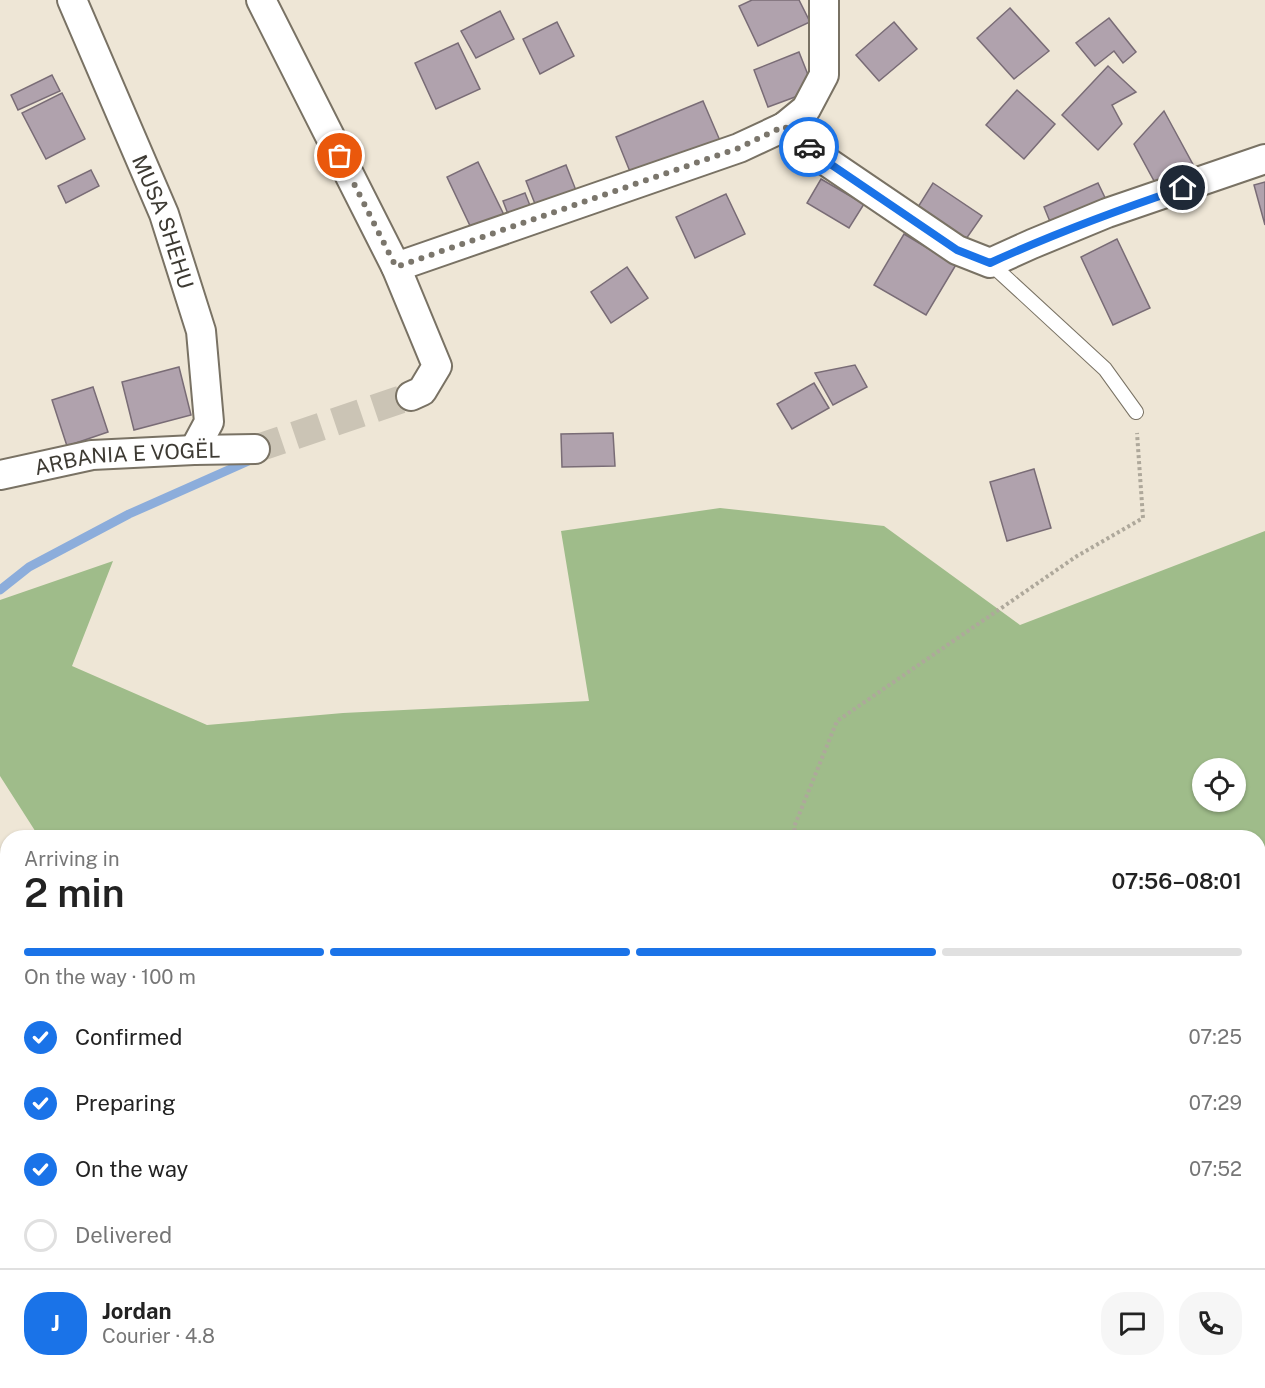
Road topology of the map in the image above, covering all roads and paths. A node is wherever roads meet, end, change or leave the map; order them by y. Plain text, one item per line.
1 (72, 0) edge
2 (261, 0) edge
3 (824, 0) edge
4 (784, 126) junction
5 (1265, 159) edge
6 (990, 263) junction
7 (396, 267) junction
8 (411, 396) tunnel mouth
9 (1136, 412) joint
10 (255, 449) tunnel mouth
11 (194, 450) junction
12 (0, 475) edge
13 (795, 830) edge

1 - 11 street, MUSA SHEHU
2 - 7 street
3 - 4 street
4 - 6 street
4 - 7 street
5 - 6 street
6 - 9 lane
7 - 8 street
9 - 13 path
10 - 11 street, ARBANIA E VOGËL
11 - 12 street, ARBANIA E VOGËL

